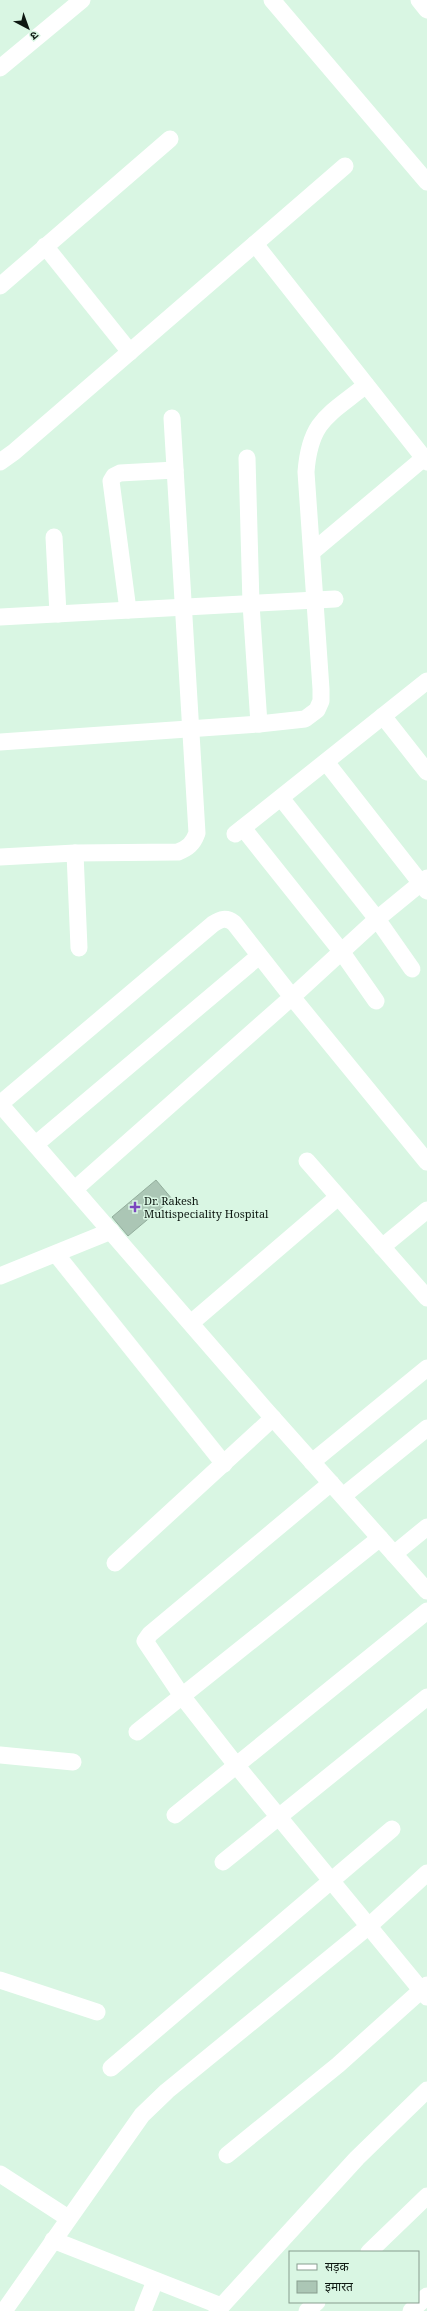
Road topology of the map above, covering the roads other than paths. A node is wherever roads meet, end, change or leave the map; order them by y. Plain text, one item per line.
1 (82, 0) edge
2 (272, 0) edge
3 (419, 0) edge
4 (427, 10) edge
5 (0, 68) edge
6 (170, 139) dead end
7 (345, 166) dead end
8 (427, 182) edge
9 (254, 244) junction
10 (45, 246) junction
11 (0, 286) edge
12 (130, 352) junction
13 (366, 385) junction
14 (172, 418) dead end
15 (247, 458) dead end
16 (425, 460) edge
17 (0, 462) edge
18 (175, 470) junction
19 (54, 536) dead end
20 (312, 552) junction
21 (336, 599) dead end
22 (316, 600) junction
23 (251, 604) junction
24 (182, 608) junction
25 (128, 610) junction
26 (58, 614) junction
27 (0, 617) edge
28 (427, 681) edge
29 (383, 716) junction
30 (259, 724) junction
31 (190, 729) junction
32 (0, 742) edge
33 (326, 762) junction
34 (427, 772) edge
35 (280, 798) junction
36 (75, 853) junction
37 (0, 857) edge
38 (425, 884) edge
39 (377, 919) junction
40 (79, 948) dead end
41 (341, 951) junction
42 (259, 956) junction
43 (412, 969) dead end
44 (292, 997) junction
45 (376, 1001) dead end
46 (0, 1104) edge
47 (36, 1144) junction
48 (307, 1161) dead end
49 (427, 1162) edge
50 (75, 1189) junction
51 (338, 1197) junction
52 (427, 1210) edge
53 (111, 1231) junction
54 (382, 1247) junction
55 (56, 1254) junction
56 (0, 1276) edge
57 (427, 1298) edge
58 (191, 1323) junction
59 (427, 1368) edge
60 (273, 1418) junction
61 (427, 1428) edge
62 (312, 1462) junction
63 (224, 1464) junction
64 (331, 1483) junction
65 (343, 1496) junction
66 (427, 1527) edge
67 (380, 1538) junction
68 (394, 1554) junction
69 (115, 1563) dead end
70 (427, 1591) edge
71 (427, 1611) edge
72 (182, 1696) junction
73 (427, 1697) edge
74 (137, 1732) dead end
75 (0, 1755) edge
76 (73, 1762) dead end
77 (236, 1765) junction
78 (175, 1815) dead end
79 (279, 1816) junction
80 (392, 1829) dead end
81 (223, 1862) dead end
82 (427, 1874) edge
83 (333, 1881) junction
84 (369, 1926) junction
85 (0, 1980) edge
86 (425, 1991) edge
87 (97, 2012) dead end
88 (110, 2068) dead end
89 (427, 2090) edge
90 (227, 2155) dead end
91 (0, 2174) edge
92 (427, 2196) edge
93 (68, 2218) junction
94 (53, 2240) junction
95 (370, 2251) edge
96 (156, 2281) junction
97 (5, 2303) edge
98 (316, 2303) edge
99 (219, 2309) edge
100 (143, 2311) edge
101 (308, 2311) edge

1 - 5 street
2 - 8 street
3 - 4 street
6 - 10 street
7 - 9 street
9 - 12 street
9 - 13 street
10 - 11 street
10 - 12 street
12 - 17 street
13 - 16 street
13 - 20 street
14 - 18 street
15 - 23 street
16 - 20 street
18 - 24 street
18 - 25 street
19 - 26 street
20 - 22 street
21 - 22 street
22 - 23 street
22 - 30 street
23 - 24 street
23 - 30 street
24 - 25 street
24 - 31 street
25 - 26 street
26 - 27 street
28 - 29 street
29 - 33 street
29 - 34 street
30 - 31 street
31 - 32 street
31 - 36 street
33 - 35 street
33 - 38 street
35 - 39 street
35 - 41 street
36 - 37 street
36 - 40 street
38 - 39 street
39 - 41 street
39 - 43 street
41 - 44 street
41 - 45 street
42 - 44 street
42 - 46 street
42 - 47 street
44 - 49 street
44 - 50 street
46 - 47 street
47 - 50 street
48 - 51 street
50 - 53 street
51 - 54 street
51 - 58 street
52 - 54 street
53 - 55 street
53 - 58 street
54 - 57 street
55 - 56 street
55 - 63 street
58 - 60 street
59 - 62 street
60 - 62 street
60 - 63 street
61 - 65 street
62 - 64 street
63 - 69 street
64 - 65 street
64 - 72 street
65 - 67 street
66 - 68 street
67 - 68 street
67 - 72 street
68 - 70 street
71 - 77 street
72 - 74 street
72 - 77 street
73 - 79 street
75 - 76 street
77 - 78 street
77 - 79 street
79 - 81 street
79 - 83 street
80 - 83 street
82 - 84 street
83 - 84 street
83 - 88 street
84 - 86 street
84 - 93 street
85 - 87 street
86 - 90 street
89 - 99 street
91 - 93 street
92 - 95 street
93 - 94 street
94 - 96 street
94 - 97 street
96 - 99 street
96 - 100 street
98 - 101 street

